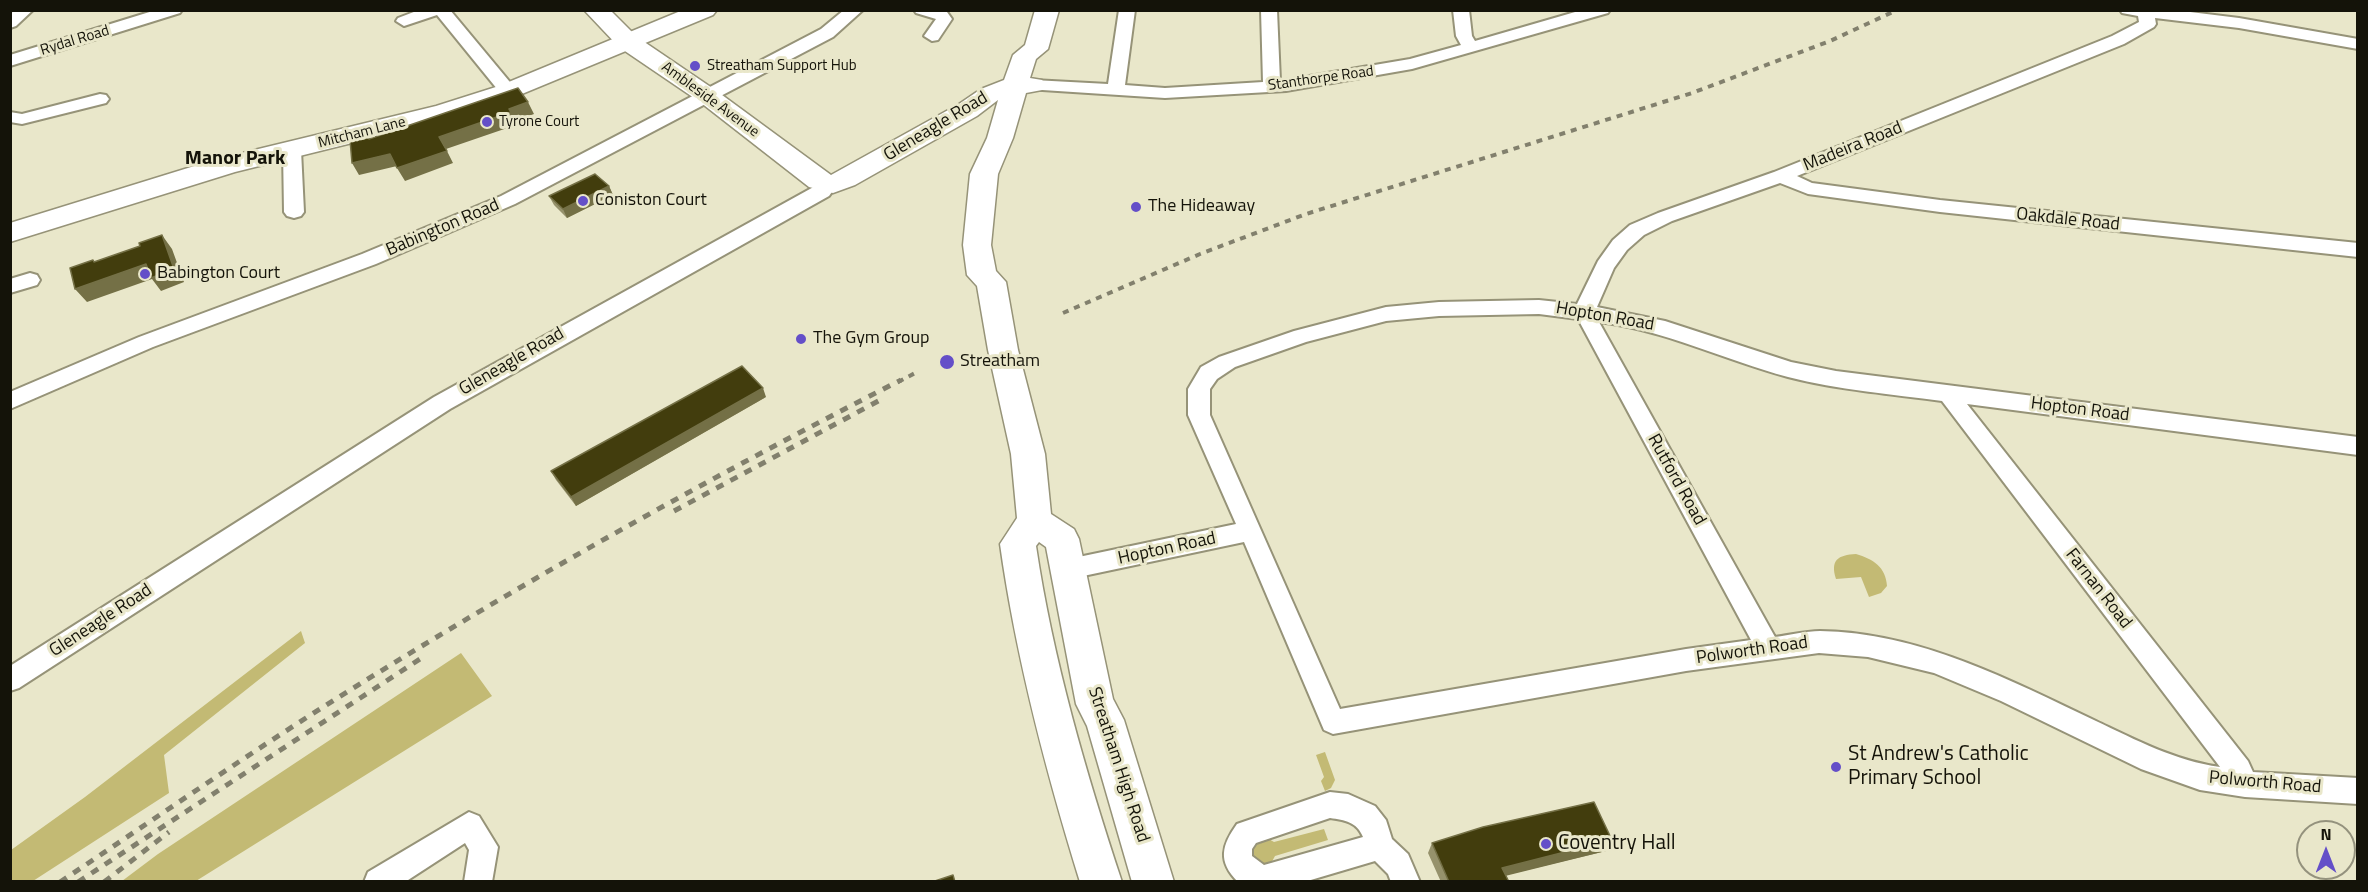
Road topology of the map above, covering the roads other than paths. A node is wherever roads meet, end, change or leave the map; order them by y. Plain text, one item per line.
1 (25, 10) edge
2 (174, 10) edge
3 (436, 10) edge
4 (441, 10) edge
5 (596, 10) edge
6 (705, 10) edge
7 (855, 10) edge
8 (922, 10) edge
9 (1047, 10) edge
10 (1127, 10) edge
11 (1269, 10) edge
12 (1461, 10) edge
13 (1602, 10) edge
14 (2137, 12) edge
15 (404, 21) dead end
16 (10, 23) edge
17 (932, 36) dead end
18 (628, 42) junction
19 (2358, 44) edge
20 (1471, 48) junction
21 (10, 61) edge
22 (1024, 86) junction
23 (1272, 87) junction
24 (1116, 90) junction
25 (508, 91) junction
26 (709, 97) junction
27 (100, 99) dead end
28 (968, 110) junction
29 (1005, 121) junction
30 (14, 123) edge
31 (292, 150) junction
32 (1781, 176) junction
33 (828, 185) junction
34 (294, 212) dead end
35 (10, 233) edge
36 (2358, 250) edge
37 (30, 280) dead end
38 (991, 282) junction
39 (10, 286) edge
40 (1586, 312) junction
41 (1951, 394) junction
42 (10, 401) edge
43 (2358, 446) edge
44 (1035, 521) junction
45 (1251, 531) junction
46 (1069, 569) junction
47 (1768, 648) junction
48 (10, 680) edge
49 (2245, 784) junction
50 (2358, 791) edge
51 (1379, 846) dead end
52 (378, 882) edge
53 (478, 882) edge
54 (1101, 882) edge
55 (1153, 882) edge
56 (1406, 882) edge

1 - 16 street
2 - 21 street, Rydal Road
3 - 15 street
4 - 25 street
5 - 18 main road, Ambleside Avenue
6 - 18 main road, Mitcham Lane
7 - 26 street, Babington Road
8 - 17 street
9 - 22 main road
10 - 24 street
11 - 23 street
12 - 20 street
13 - 20 street, Stanthorpe Road
14 - 19 street
14 - 32 street, Madeira Road
18 - 25 main road, Mitcham Lane
18 - 26 main road, Ambleside Avenue
20 - 23 street, Stanthorpe Road
22 - 24 street, Stanthorpe Road
22 - 28 main road, Gleneagle Road
22 - 29 main road
22 - 38 main road
23 - 24 street, Stanthorpe Road
25 - 31 main road, Mitcham Lane
26 - 33 main road, Ambleside Avenue
26 - 42 street, Babington Road
27 - 30 street
28 - 29 main road
28 - 33 main road, Gleneagle Road
29 - 38 main road
31 - 34 street
31 - 35 main road, Mitcham Lane
32 - 36 street, Oakdale Road
32 - 40 street, Madeira Road
33 - 48 street, Gleneagle Road
37 - 39 street
38 - 44 main road
40 - 41 street, Hopton Road
40 - 45 street, Hopton Road
40 - 47 street, Rutford Road
41 - 43 street, Hopton Road
41 - 49 street, Farnan Road
44 - 46 main road, Streatham High Road
44 - 54 main road
45 - 46 street, Hopton Road
45 - 47 street, Polworth Road
46 - 55 main road, Streatham High Road
47 - 49 street, Polworth Road
49 - 50 street, Polworth Road
51 - 56 street
52 - 53 street

